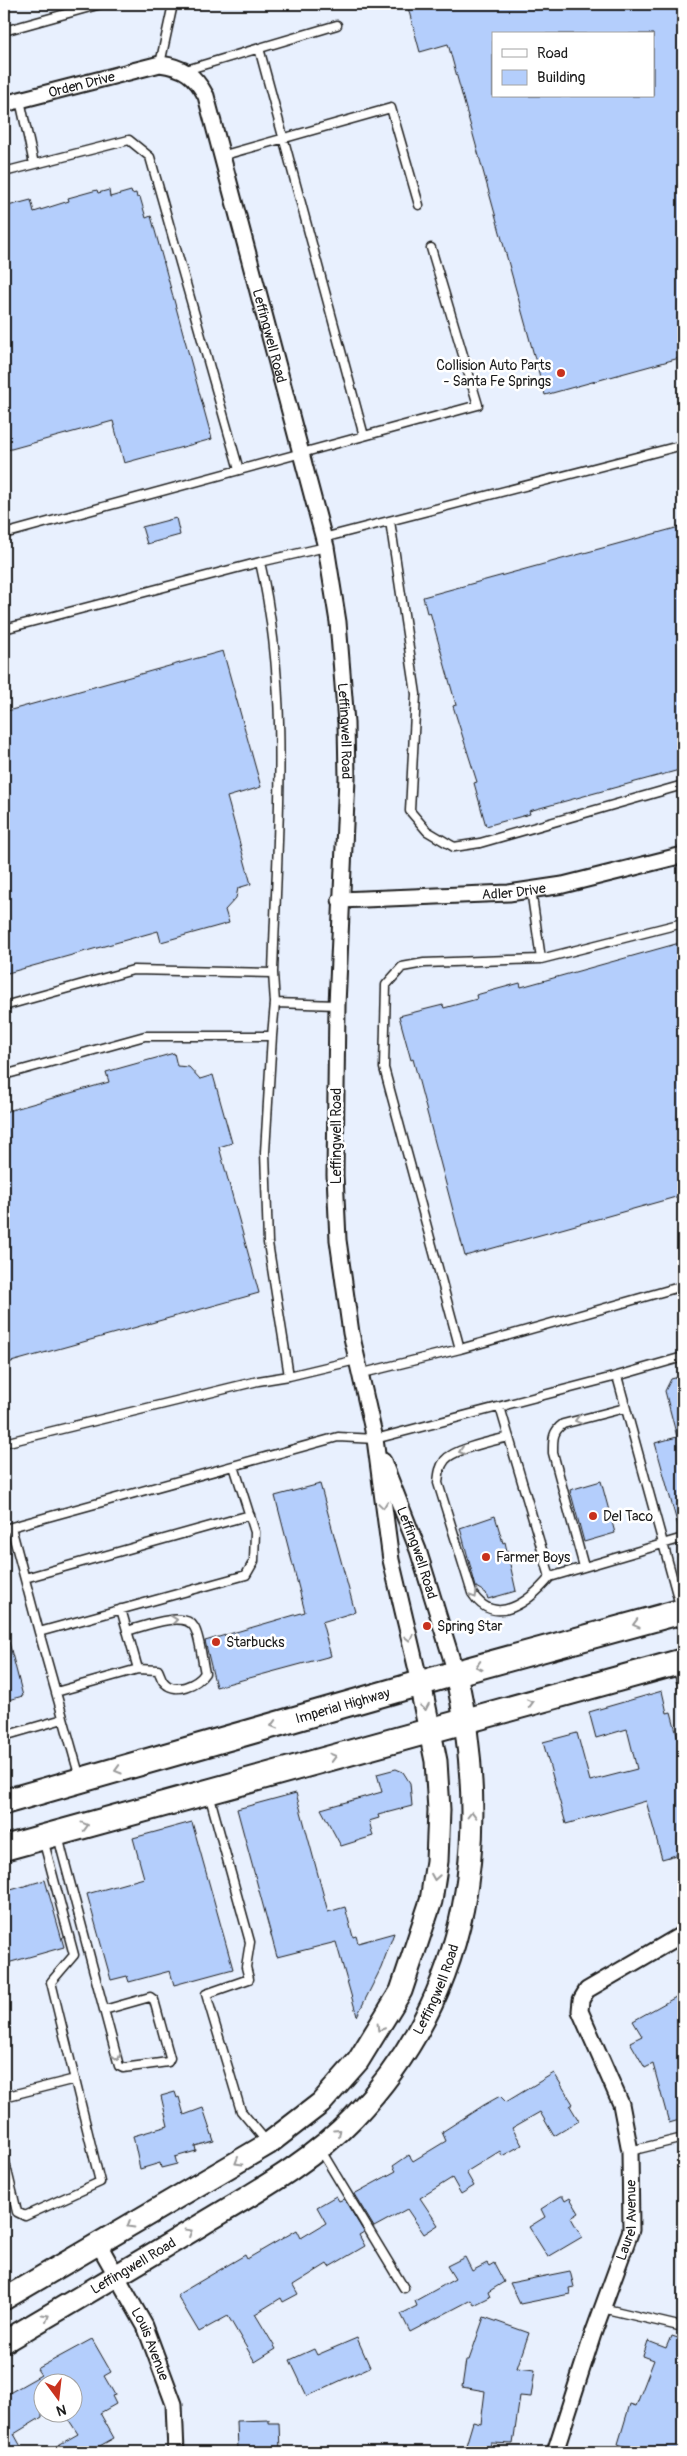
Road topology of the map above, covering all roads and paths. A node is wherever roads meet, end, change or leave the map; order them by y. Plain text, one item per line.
1 (101, 4) edge
2 (173, 4) edge
3 (336, 24) dead end
4 (4, 31) edge
5 (260, 48) junction
6 (160, 64) junction
7 (186, 70) junction
8 (20, 100) junction
9 (4, 104) edge
10 (284, 138) junction
11 (222, 156) junction
12 (34, 164) junction
13 (4, 172) edge
14 (419, 205) dead end
15 (431, 248) dead end
16 (364, 436) junction
17 (683, 445) edge
18 (301, 453) junction
19 (239, 470) junction
20 (390, 520) junction
21 (4, 534) edge
22 (324, 542) junction
23 (260, 562) junction
24 (4, 629) edge
25 (683, 785) edge
26 (683, 855) edge
27 (531, 889) junction
28 (340, 900) junction
29 (683, 923) edge
30 (541, 959) junction
31 (273, 973) junction
32 (275, 1004) junction
33 (337, 1004) junction
34 (4, 1006) edge
35 (272, 1036) junction
36 (4, 1075) edge
37 (683, 1286) edge
38 (460, 1349) junction
39 (683, 1356) edge
40 (357, 1367) junction
41 (289, 1376) junction
42 (616, 1376) junction
43 (500, 1406) junction
44 (625, 1408) junction
45 (508, 1437) junction
46 (375, 1439) junction
47 (4, 1444) edge
48 (234, 1466) junction
49 (250, 1516) junction
50 (8, 1528) edge
51 (683, 1538) edge
52 (663, 1544) junction
53 (584, 1567) junction
54 (550, 1577) junction
55 (25, 1578) junction
56 (121, 1609) junction
57 (682, 1611) edge
58 (127, 1631) junction
59 (39, 1632) junction
60 (680, 1662) edge
61 (138, 1669) junction
62 (456, 1673) junction
63 (420, 1683) junction
64 (683, 1686) edge
65 (56, 1692) junction
66 (63, 1719) junction
67 (466, 1720) junction
68 (430, 1730) junction
69 (4, 1736) edge
70 (80, 1780) junction
71 (208, 1792) junction
72 (4, 1802) edge
73 (50, 1835) junction
74 (4, 1848) edge
75 (681, 1941) edge
76 (104, 2010) junction
77 (75, 2079) junction
78 (4, 2097) edge
79 (683, 2138) edge
80 (268, 2144) junction
81 (319, 2148) junction
82 (630, 2151) junction
83 (4, 2158) edge
84 (98, 2243) junction
85 (117, 2276) junction
86 (404, 2288) dead end
87 (4, 2299) edge
88 (602, 2308) junction
89 (683, 2327) edge
90 (4, 2342) edge
91 (176, 2452) edge
92 (555, 2452) edge

1 - 4 lane
2 - 6 lane
3 - 5 lane
5 - 7 lane
5 - 10 lane
6 - 7 street
6 - 8 street, Orden Drive
7 - 11 street, Leffingwell Road
8 - 9 street, Orden Drive
8 - 12 lane
10 - 11 lane
10 - 14 lane
10 - 16 lane
11 - 18 street, Leffingwell Road
12 - 13 lane
12 - 19 lane
15 - 16 lane
16 - 18 lane
17 - 20 lane
18 - 19 lane
18 - 22 street, Leffingwell Road
19 - 21 lane
20 - 22 lane
20 - 25 lane
22 - 23 lane
22 - 28 street, Leffingwell Road
23 - 24 lane
23 - 31 lane
26 - 27 street, Adler Drive
27 - 28 street, Adler Drive
27 - 30 lane
28 - 33 street, Leffingwell Road
29 - 30 lane
30 - 38 lane
31 - 32 lane
31 - 34 lane
32 - 33 lane
32 - 35 lane
33 - 40 street, Leffingwell Road
35 - 36 lane
35 - 41 lane
37 - 38 lane
38 - 40 lane
39 - 42 lane
40 - 41 lane
40 - 46 street, Leffingwell Road
41 - 47 lane
42 - 43 lane
42 - 44 lane
43 - 45 lane
43 - 46 lane
44 - 52 lane
44 -> 53 lane
45 - 54 lane
45 -> 54 lane
46 - 48 lane
46 - 62 street, Leffingwell Road
46 -> 63 street, Leffingwell Road
48 - 49 lane
48 - 50 lane
49 - 55 lane
49 - 56 lane
50 - 55 lane
51 - 52 lane
52 - 53 lane
52 - 57 lane
53 - 54 lane
55 - 59 lane
56 - 58 lane
56 - 59 lane
57 -> 62 main road, Imperial Highway
58 - 61 lane
58 -> 61 lane
59 - 65 lane
60 - 64 lane
67 -> 60 main road
61 - 65 lane
62 - 63 main road, Imperial Highway
62 - 67 main road, Leffingwell Road
63 -> 68 main road, Leffingwell Road
63 -> 70 main road, Imperial Highway
65 - 66 lane
66 - 69 lane
66 - 70 lane
67 - 68 main road
81 -> 67 main road, Leffingwell Road
71 -> 68 main road
68 -> 80 main road, Leffingwell Road
70 - 72 main road, Imperial Highway
73 -> 71 main road
71 - 80 lane
73 - 74 main road
73 - 76 lane
73 - 77 lane
75 - 82 street, Laurel Avenue
76 -> 76 lane
77 - 78 lane
77 - 83 lane
79 - 82 lane
80 -> 84 main road, Leffingwell Road
85 -> 81 main road, Leffingwell Road
81 - 86 lane
82 - 88 street, Laurel Avenue
84 - 85 street, Louis Avenue
84 - 87 main road, Leffingwell Road
90 -> 85 main road, Leffingwell Road
85 - 91 street, Louis Avenue
88 - 89 lane
88 - 92 street, Laurel Avenue

